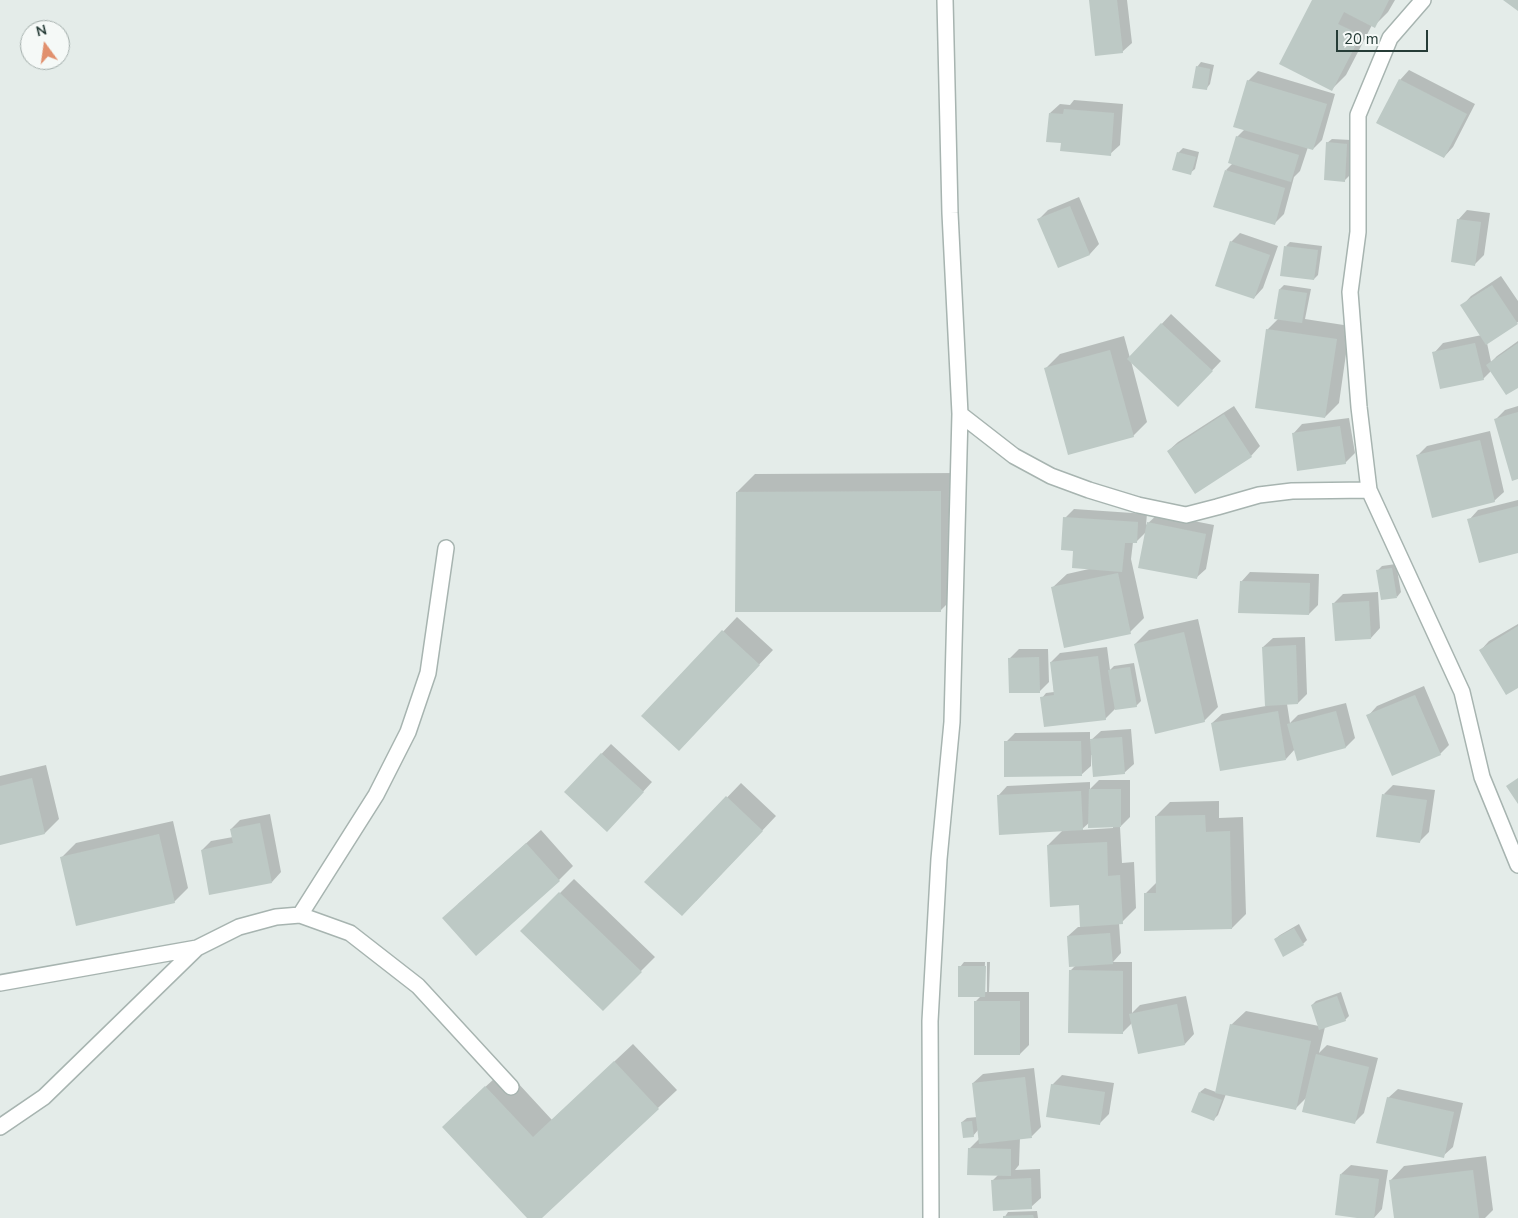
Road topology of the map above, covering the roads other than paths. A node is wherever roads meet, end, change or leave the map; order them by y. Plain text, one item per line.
1 (945, 0) edge
2 (1423, 0) edge
3 (960, 414) junction
4 (1369, 490) junction
5 (446, 548) dead end
6 (1518, 865) edge
7 (300, 915) junction
8 (197, 948) junction
9 (0, 983) edge
10 (511, 1087) dead end
11 (0, 1127) edge
12 (932, 1218) edge

1 - 3 street
2 - 4 street
3 - 4 street
3 - 12 street
4 - 6 street
5 - 7 street
7 - 8 street
7 - 10 street
8 - 9 street
8 - 11 street

